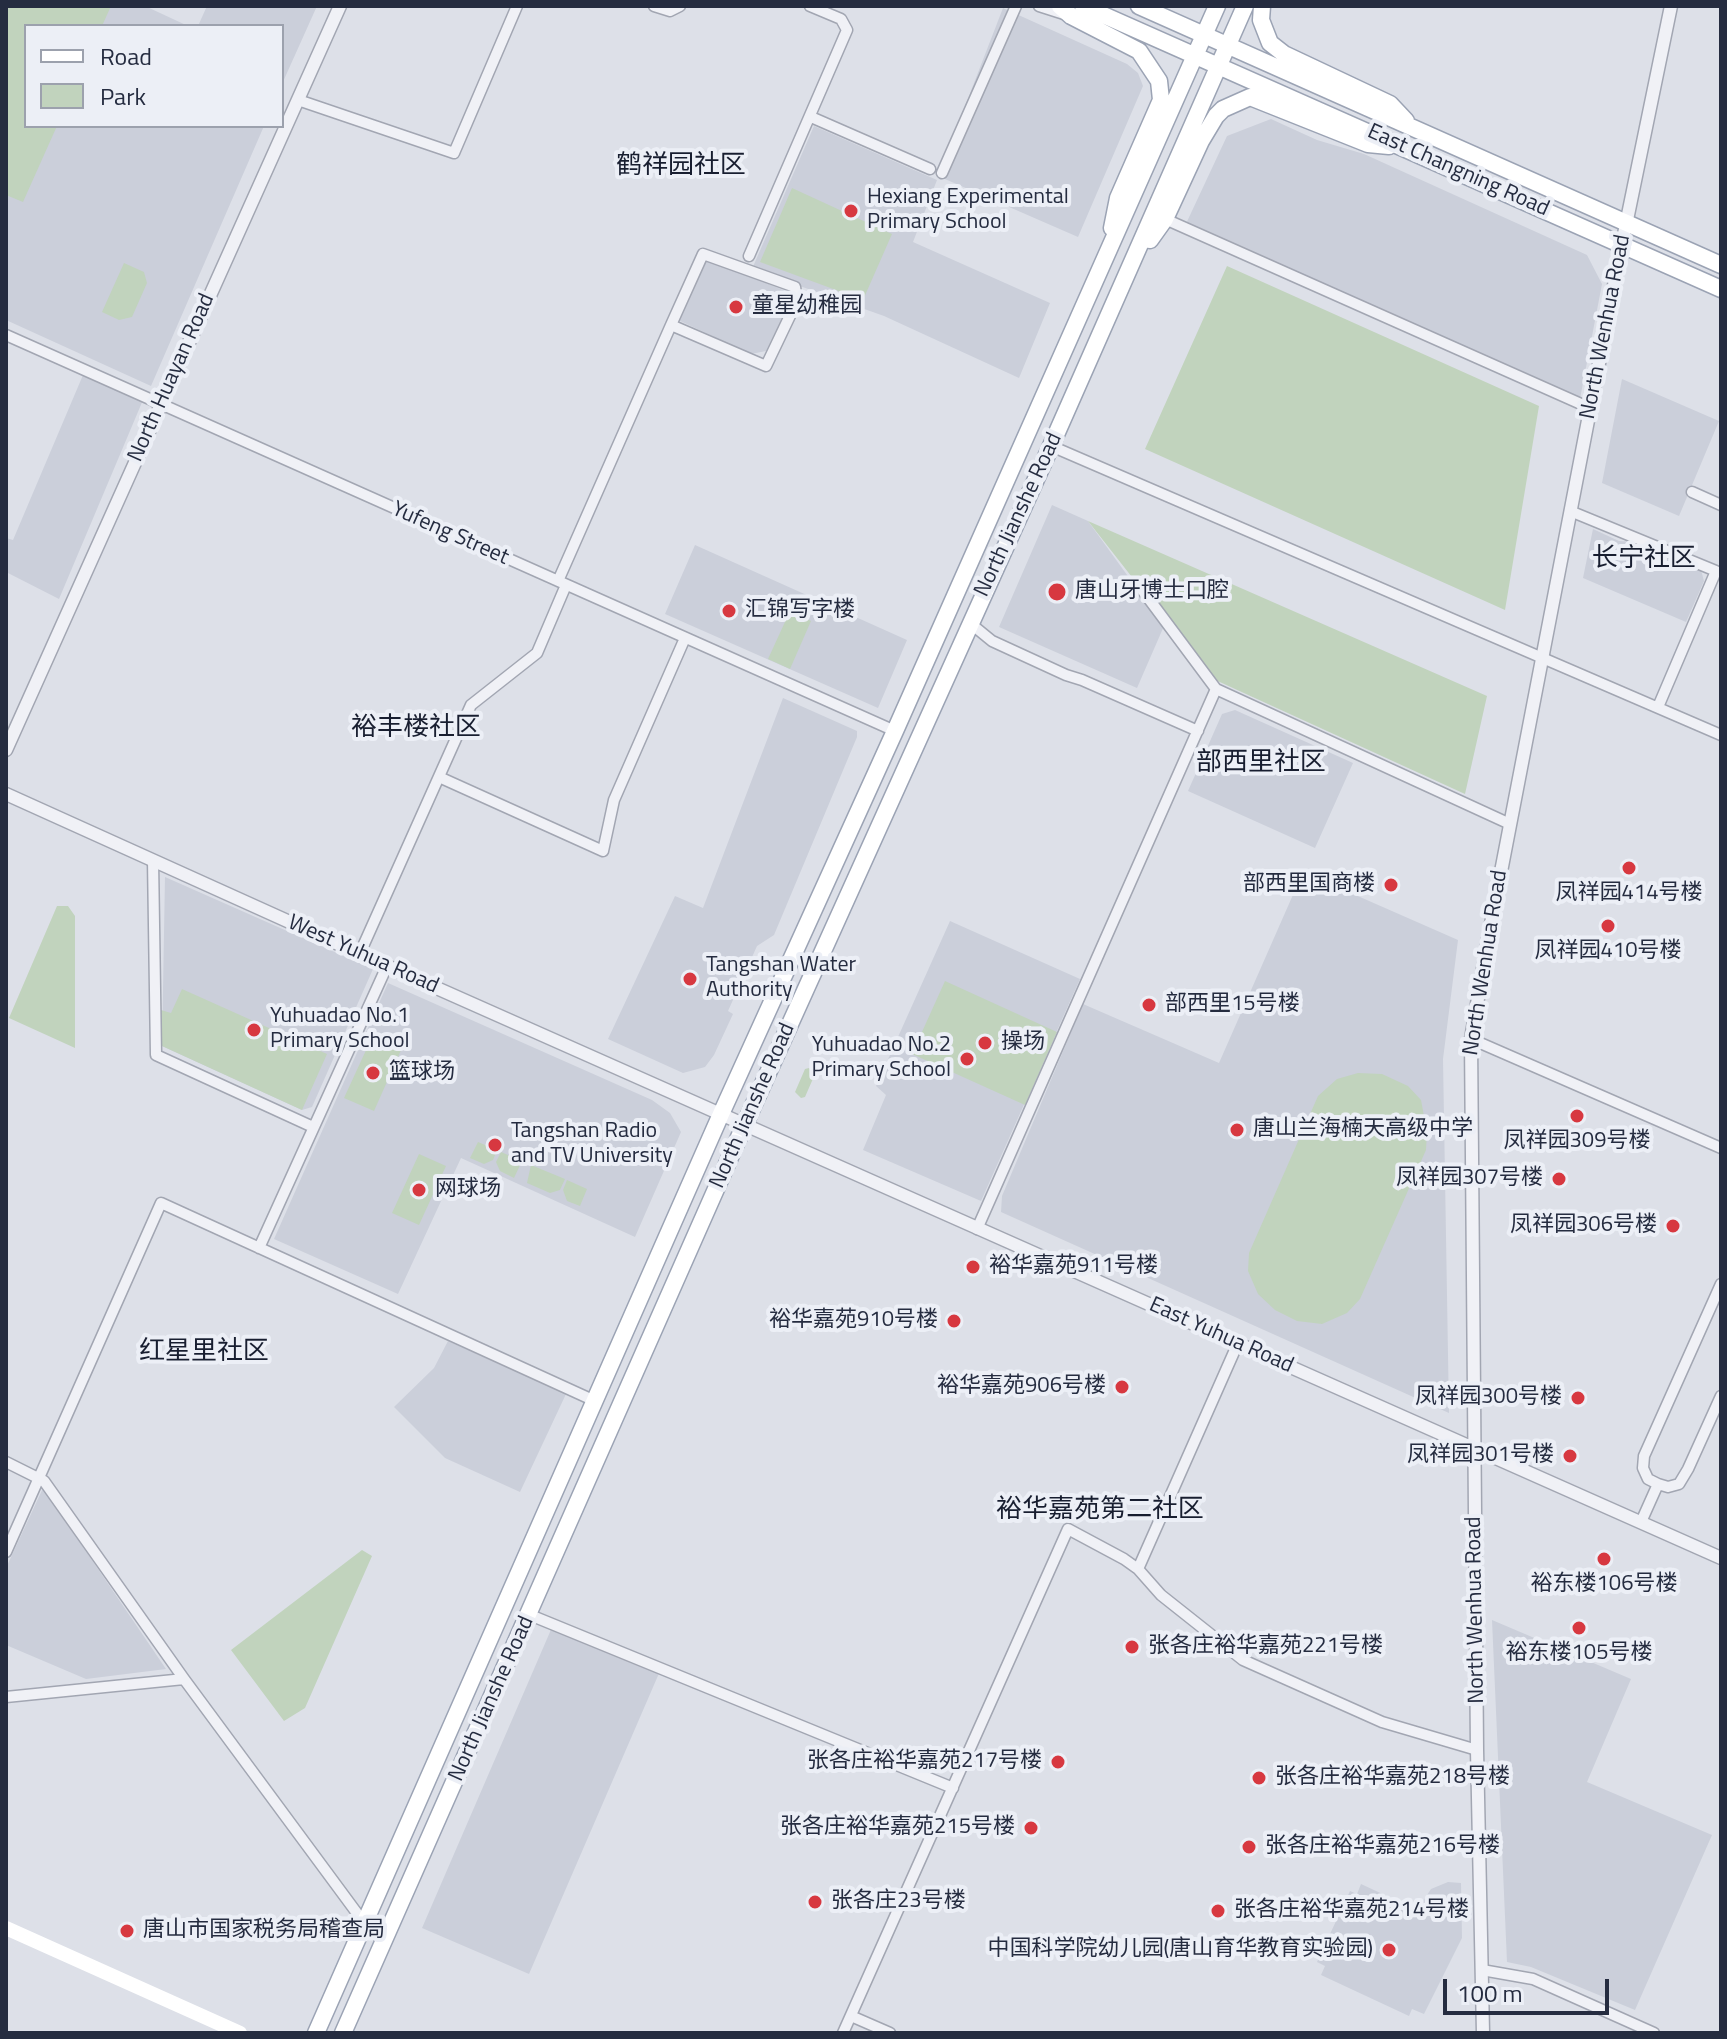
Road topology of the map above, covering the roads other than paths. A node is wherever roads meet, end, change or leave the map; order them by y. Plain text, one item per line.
1 (340, 6) edge
2 (517, 6) edge
3 (654, 6) edge
4 (680, 6) edge
5 (810, 6) edge
6 (1016, 6) edge
7 (1039, 6) edge
8 (1139, 6) edge
9 (1217, 6) edge
10 (1245, 6) edge
11 (1262, 6) edge
12 (1671, 6) edge
13 (1071, 9) edge
14 (1204, 35) junction
15 (1229, 46) junction
16 (1194, 56) junction
17 (1220, 66) junction
18 (298, 100) junction
19 (811, 117) junction
20 (1412, 127) junction
21 (1405, 147) junction
22 (930, 169) dead end
23 (942, 173) dead end
24 (1165, 219) junction
25 (1626, 223) junction
26 (1622, 244) junction
27 (749, 256) dead end
28 (1105, 261) junction
29 (1721, 265) edge
30 (1129, 271) junction
31 (1721, 289) edge
32 (671, 325) junction
33 (6, 335) edge
34 (159, 405) junction
35 (1590, 408) junction
36 (1051, 446) junction
37 (1692, 492) dead end
38 (1721, 505) edge
39 (1570, 511) junction
40 (562, 583) junction
41 (1140, 587) dead end
42 (970, 623) junction
43 (685, 638) junction
44 (1542, 658) junction
45 (1216, 689) junction
46 (1658, 707) junction
47 (895, 731) junction
48 (1198, 731) junction
49 (1721, 735) edge
50 (6, 750) edge
51 (439, 777) junction
52 (6, 794) edge
53 (1510, 824) junction
54 (153, 860) junction
55 (360, 953) junction
56 (387, 966) junction
57 (1471, 1039) junction
58 (721, 1114) junction
59 (745, 1125) junction
60 (313, 1127) junction
61 (1721, 1148) edge
62 (977, 1229) junction
63 (259, 1248) junction
64 (1721, 1284) edge
65 (1238, 1343) junction
66 (1721, 1396) edge
67 (595, 1401) junction
68 (1474, 1448) junction
69 (6, 1462) edge
70 (39, 1477) junction
71 (1658, 1484) junction
72 (1641, 1522) junction
73 (6, 1552) edge
74 (1721, 1558) edge
75 (1138, 1569) junction
76 (530, 1615) junction
77 (184, 1679) junction
78 (6, 1697) edge
79 (1477, 1750) junction
80 (953, 1788) junction
81 (365, 1924) junction
82 (6, 1928) edge
83 (1482, 1970) junction
84 (851, 2016) junction
85 (240, 2033) edge
86 (316, 2033) edge
87 (343, 2033) edge
88 (843, 2033) edge
89 (890, 2033) edge
90 (1483, 2033) edge
91 (1654, 2033) edge

1 - 18 street, North Huayan Road
2 - 18 street
3 - 4 street
5 - 19 street
6 - 23 street
7 - 13 street
8 - 14 main road, East Changning Road
9 - 14 main road, North Jianshe Road
10 - 15 main road, North Jianshe Road
11 - 20 main road
12 - 25 street, North Wenhua Road
13 - 16 main road, East Changning Road
13 - 28 main road
14 - 15 main road, East Changning Road
14 - 16 main road, North Jianshe Road
15 - 17 main road, North Jianshe Road
15 - 20 main road, East Changning Road
16 - 17 main road, East Changning Road
16 - 28 main road, North Jianshe Road
17 - 21 main road, East Changning Road
17 - 30 main road, North Jianshe Road
18 - 34 street, North Huayan Road
19 - 22 street
19 - 27 street
20 - 25 main road, East Changning Road
21 - 24 main road
21 - 26 main road, East Changning Road
24 - 30 main road
24 - 35 street
25 - 26 street, North Wenhua Road
25 - 29 main road, East Changning Road
26 - 31 main road, East Changning Road
26 - 35 street, North Wenhua Road
28 - 47 main road, North Jianshe Road
30 - 36 main road, North Jianshe Road
32 - 32 street
32 - 40 street
33 - 34 street, Yufeng Street
34 - 40 street, Yufeng Street
34 - 50 street, North Huayan Road
35 - 39 street, North Wenhua Road
36 - 42 main road, North Jianshe Road
36 - 44 street
37 - 38 street
39 - 44 street, North Wenhua Road
39 - 46 street
40 - 43 street, Yufeng Street
40 - 51 street
41 - 45 street
42 - 48 street
42 - 59 main road, North Jianshe Road
43 - 47 street, Yufeng Street
43 - 51 street
44 - 46 street
44 - 53 street, North Wenhua Road
45 - 48 street
45 - 53 street
46 - 49 street
47 - 58 main road, North Jianshe Road
48 - 62 street
51 - 55 street
52 - 54 street, West Yuhua Road
53 - 57 street, North Wenhua Road
54 - 55 street, West Yuhua Road
54 - 60 street
55 - 56 street, West Yuhua Road
56 - 58 street, West Yuhua Road
56 - 60 street
57 - 61 street
57 - 68 street, North Wenhua Road
58 - 59 street, East Yuhua Road
58 - 67 main road, North Jianshe Road
59 - 62 street, East Yuhua Road
59 - 76 main road, North Jianshe Road
60 - 63 street
62 - 65 street, East Yuhua Road
63 - 67 street
63 - 70 street
64 - 71 street
65 - 68 street, East Yuhua Road
65 - 75 street
66 - 71 street
67 - 81 main road, North Jianshe Road
68 - 72 street, East Yuhua Road
68 - 79 street, North Wenhua Road
69 - 70 street
70 - 73 street
70 - 77 street
71 - 72 street
72 - 74 street, East Yuhua Road
75 - 79 street
75 - 80 street
76 - 80 street
76 - 87 main road, North Jianshe Road
77 - 78 street
77 - 81 street
79 - 83 street, North Wenhua Road
80 - 84 street
81 - 86 main road, North Jianshe Road
82 - 85 main road
83 - 90 street, North Wenhua Road
83 - 91 street
84 - 88 street
84 - 89 street

